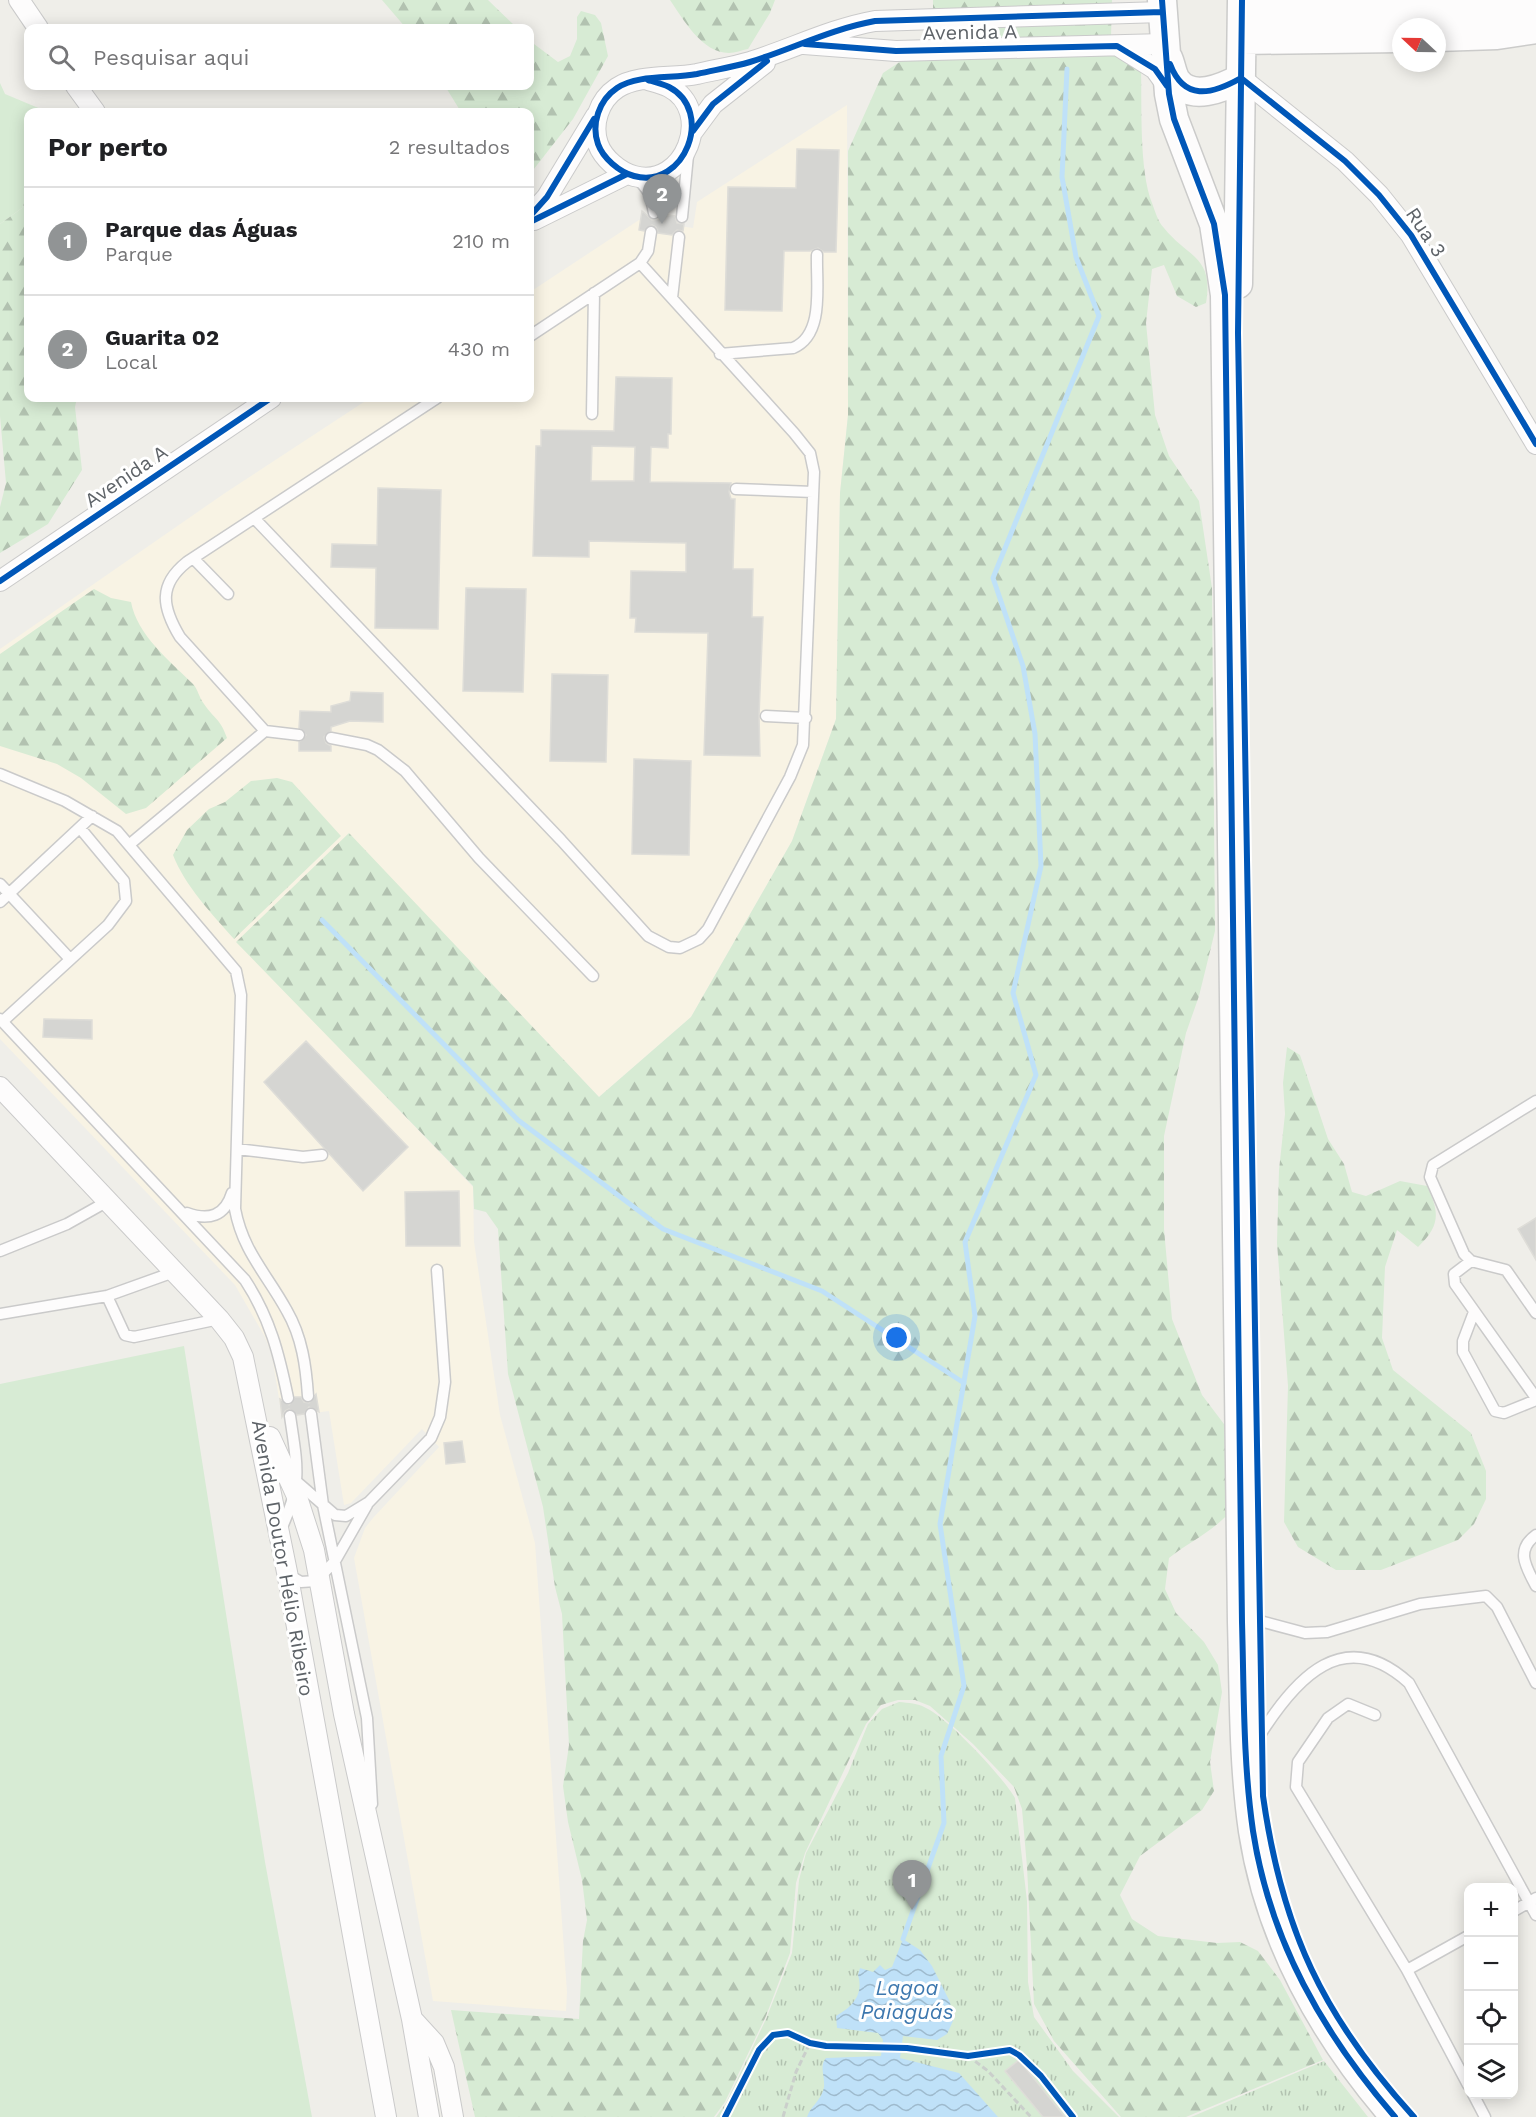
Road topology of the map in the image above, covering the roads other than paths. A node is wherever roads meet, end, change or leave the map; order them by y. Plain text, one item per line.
1 (19, 0) edge
2 (1536, 1) edge
3 (1162, 6) edge
4 (1357, 6) edge
5 (1242, 18) edge
6 (35, 24) edge
7 (1536, 29) edge
8 (1392, 37) edge
9 (1446, 37) edge
10 (799, 44) junction
11 (1117, 46) junction
12 (1165, 47) junction
13 (1241, 78) junction
14 (648, 80) junction
15 (1169, 89) junction
16 (79, 90) edge
17 (91, 108) edge
18 (597, 113) junction
19 (691, 139) junction
20 (632, 176) junction
21 (534, 212) edge
22 (654, 213) dead end
23 (682, 217) dead end
24 (534, 220) edge
25 (651, 232) dead end
26 (679, 237) dead end
27 (817, 255) dead end
28 (640, 263) junction
29 (594, 293) junction
30 (672, 298) junction
31 (534, 333) edge
32 (720, 354) junction
33 (265, 402) edge
34 (431, 402) edge
35 (592, 414) dead end
36 (1536, 444) edge
37 (736, 489) dead end
38 (813, 492) junction
39 (255, 519) junction
40 (193, 558) junction
41 (0, 581) edge
42 (228, 594) dead end
43 (766, 716) dead end
44 (806, 718) junction
45 (265, 731) junction
46 (299, 735) dead end
47 (331, 738) dead end
48 (0, 774) edge
49 (92, 816) junction
50 (80, 828) junction
51 (130, 844) junction
52 (0, 884) edge
53 (9, 894) junction
54 (0, 902) edge
55 (70, 959) junction
56 (593, 976) dead end
57 (1, 1020) edge
58 (3, 1097) edge
59 (1536, 1101) edge
60 (237, 1149) junction
61 (322, 1155) dead end
62 (236, 1172) junction
63 (108, 1202) junction
64 (184, 1212) junction
65 (0, 1251) edge
66 (1471, 1261) junction
67 (437, 1270) dead end
68 (174, 1272) junction
69 (106, 1296) junction
70 (1474, 1312) junction
71 (1536, 1313) edge
72 (0, 1314) edge
73 (219, 1319) junction
74 (252, 1392) junction
75 (308, 1396) dead end
76 (288, 1398) dead end
77 (1536, 1399) edge
78 (311, 1414) dead end
79 (290, 1416) dead end
80 (296, 1488) junction
81 (369, 1502) junction
82 (323, 1504) junction
83 (279, 1532) junction
84 (1536, 1535) edge
85 (335, 1561) junction
86 (287, 1572) junction
87 (320, 1577) junction
88 (1536, 1586) edge
89 (1251, 1621) junction
90 (1536, 1683) edge
91 (1375, 1715) dead end
92 (1260, 1735) junction
93 (375, 1858) junction
94 (1533, 1900) edge
95 (1518, 1909) edge
96 (1536, 1915) edge
97 (1466, 1937) edge
98 (1407, 1970) junction
99 (412, 2019) junction
100 (1464, 2077) edge
101 (1476, 2099) edge
102 (386, 2117) edge
103 (429, 2117) edge
104 (453, 2117) edge
105 (1395, 2117) edge
106 (1414, 2117) edge
107 (1485, 2117) edge

1 - 6 street
2 - 4 street
3 - 10 street, Avenida A
3 - 12 street
4 - 5 street
5 - 8 street
5 - 13 street
7 - 9 street
10 - 11 street, Avenida A
10 - 14 street
10 - 19 street
11 - 12 street, Avenida A
11 - 15 street
12 - 13 street
12 - 15 street
13 - 36 street, Rua 3
13 - 89 street
14 - 18 street
14 - 19 street
15 - 89 street
16 - 17 street
18 - 20 street
18 - 21 street
19 - 20 street
19 - 23 lane
20 - 22 lane
20 - 24 street
25 - 28 lane
26 - 30 lane
27 - 32 lane
28 - 29 lane
28 - 30 lane
29 - 31 lane
29 - 35 lane
30 - 32 lane
32 - 38 lane
33 - 41 street, Avenida A
34 - 39 lane
37 - 38 lane
38 - 44 lane
39 - 40 lane
39 - 44 lane
40 - 42 lane
40 - 45 lane
43 - 44 lane
45 - 46 lane
45 - 51 lane
47 - 56 lane
48 - 49 lane
49 - 50 lane
49 - 51 lane
50 - 53 lane
50 - 55 lane
51 - 60 lane
52 - 53 lane
53 - 54 lane
53 - 55 lane
55 - 57 lane
57 - 64 lane
58 - 63 street, Avenida Doutor Hélio Ribeiro
59 - 66 lane
60 - 61 lane
60 - 62 lane
62 - 64 lane
62 - 75 lane
63 - 65 lane
63 - 68 street, Avenida Doutor Hélio Ribeiro
64 - 76 lane
66 - 70 lane
66 - 71 lane
67 - 81 lane
68 - 69 lane
68 - 73 street, Avenida Doutor Hélio Ribeiro
69 - 72 lane
69 - 73 lane
70 - 77 lane
70 - 77 lane
73 - 74 street, Avenida Doutor Hélio Ribeiro
74 - 80 street, Avenida Doutor Hélio Ribeiro
74 - 83 street, Avenida Doutor Hélio Ribeiro
78 - 82 lane
79 - 80 lane
80 - 82 lane
80 - 83 lane
80 - 87 street, Avenida Doutor Hélio Ribeiro
81 - 82 lane
81 - 85 lane
82 - 85 lane
83 - 86 street, Avenida Doutor Hélio Ribeiro
84 - 88 lane
85 - 87 lane
85 - 93 lane
86 - 87 lane
86 - 102 street, Avenida Doutor Hélio Ribeiro
87 - 93 street, Avenida Doutor Hélio Ribeiro
89 - 90 lane
89 - 92 street
89 - 105 street
91 - 98 lane
92 - 94 lane
92 - 106 street
93 - 99 street, Avenida Doutor Hélio Ribeiro
94 - 95 lane
94 - 96 lane
97 - 98 lane
98 - 100 lane
99 - 103 street, Avenida Doutor Hélio Ribeiro
99 - 104 street
101 - 107 lane

